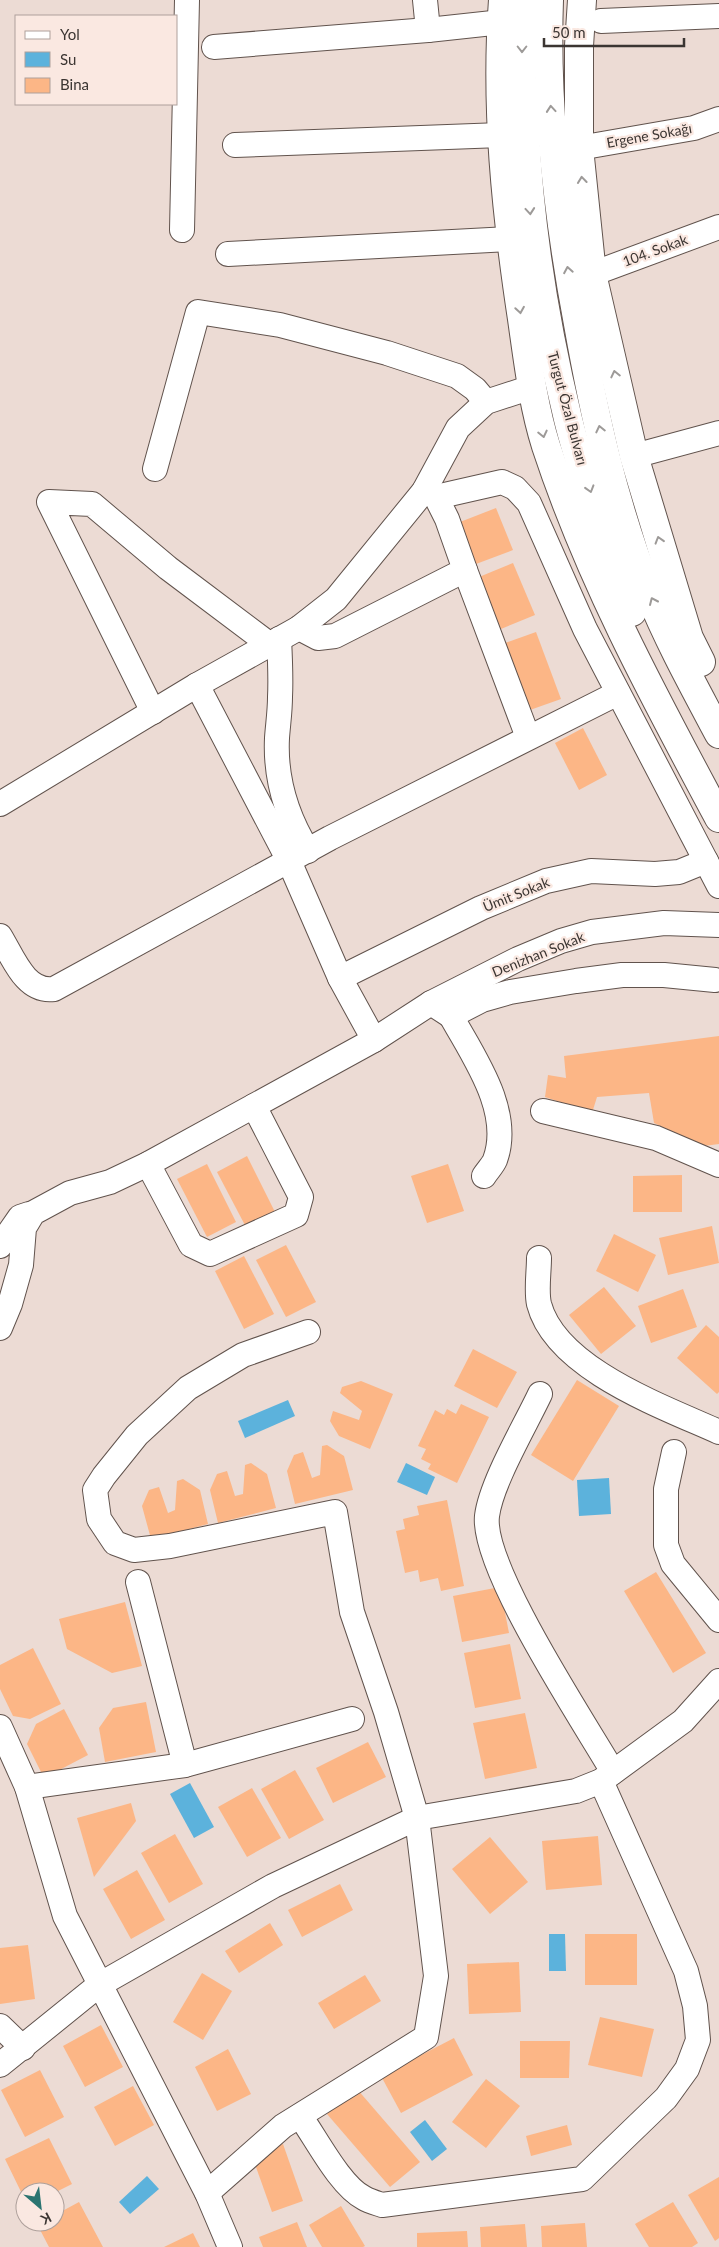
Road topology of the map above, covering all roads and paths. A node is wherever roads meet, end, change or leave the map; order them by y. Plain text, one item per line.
1 (187, 0) edge
2 (425, 0) edge
3 (524, 0) edge
4 (549, 0) edge
5 (582, 0) edge
6 (502, 11) edge
7 (719, 16) edge
8 (601, 21) dead end
9 (428, 30) junction
10 (214, 47) dead end
11 (719, 119) edge
12 (501, 135) junction
13 (235, 145) dead end
14 (579, 148) junction
15 (719, 227) edge
16 (182, 230) dead end
17 (509, 239) junction
18 (228, 254) dead end
19 (592, 274) junction
20 (532, 387) junction
21 (486, 402) junction
22 (719, 432) edge
23 (634, 456) junction
24 (155, 469) dead end
25 (430, 494) junction
26 (465, 570) junction
27 (282, 637) junction
28 (197, 685) junction
29 (618, 693) junction
30 (719, 700) edge
31 (153, 712) junction
32 (526, 732) dead end
33 (719, 734) edge
34 (719, 790) edge
35 (0, 804) edge
36 (719, 818) edge
37 (299, 856) junction
38 (706, 861) junction
39 (719, 886) edge
40 (719, 925) edge
41 (0, 936) edge
42 (340, 978) junction
43 (715, 980) dead end
44 (431, 1003) junction
45 (450, 1016) junction
46 (374, 1040) junction
47 (254, 1106) junction
48 (543, 1111) dead end
49 (148, 1164) junction
50 (719, 1165) edge
51 (484, 1176) dead end
52 (33, 1213) junction
53 (0, 1246) edge
54 (540, 1258) dead end
55 (0, 1328) edge
56 (308, 1332) dead end
57 (540, 1394) dead end
58 (719, 1432) edge
59 (674, 1452) dead end
60 (138, 1582) dead end
61 (719, 1620) edge
62 (719, 1681) edge
63 (352, 1719) dead end
64 (0, 1727) edge
65 (185, 1765) junction
66 (607, 1776) junction
67 (27, 1787) junction
68 (417, 1818) junction
69 (99, 1985) junction
70 (0, 2026) edge
71 (23, 2048) junction
72 (0, 2065) edge
73 (300, 2116) junction
74 (208, 2193) junction
75 (230, 2247) edge

1 - 16 street
2 - 9 street
3 -> 34 highway, Turgut Özal Bulvarı
33 -> 4 highway, Turgut Özal Bulvarı
5 - 14 highway
6 - 9 street
6 - 12 highway
7 - 8 street
9 - 10 street
11 - 14 street, Ergene Sokağı
12 - 13 street
12 - 17 highway
19 -> 14 highway
15 - 19 street, 104. Sokak
17 - 18 street
17 -> 20 highway
23 -> 19 highway
20 - 21 street
20 -> 36 highway
21 - 24 street
21 - 25 street
22 - 23 street
30 -> 23 highway
25 - 26 street
25 - 27 street
25 - 29 street
26 - 27 street
26 - 32 street
27 - 28 street
27 - 31 street
27 - 37 street
28 - 31 street
28 - 37 street
29 - 37 street
29 - 38 street
31 - 35 street
37 - 41 street
37 - 42 street
38 - 39 street
38 - 42 street, Ümit Sokak
40 - 44 street, Denizhan Sokak
42 - 46 street
43 - 45 street
44 - 45 street
44 - 46 street, Denizhan Sokak
45 - 51 street
46 - 47 street, Denizhan Sokak
47 - 49 street, Denizhan Sokak
47 - 49 street
48 - 50 street
49 - 52 street, Denizhan Sokak
52 - 53 street, Denizhan Sokak
52 - 55 street
54 - 58 street
56 - 68 street
57 - 66 street
59 - 61 street
60 - 65 street
62 - 66 street
63 - 65 street
64 - 67 street
65 - 67 street
66 - 68 street
66 - 73 street
67 - 69 street
68 - 69 street
68 - 73 street
69 - 71 street
69 - 74 street
70 - 71 street
71 - 72 street
73 - 74 street
74 - 75 street

